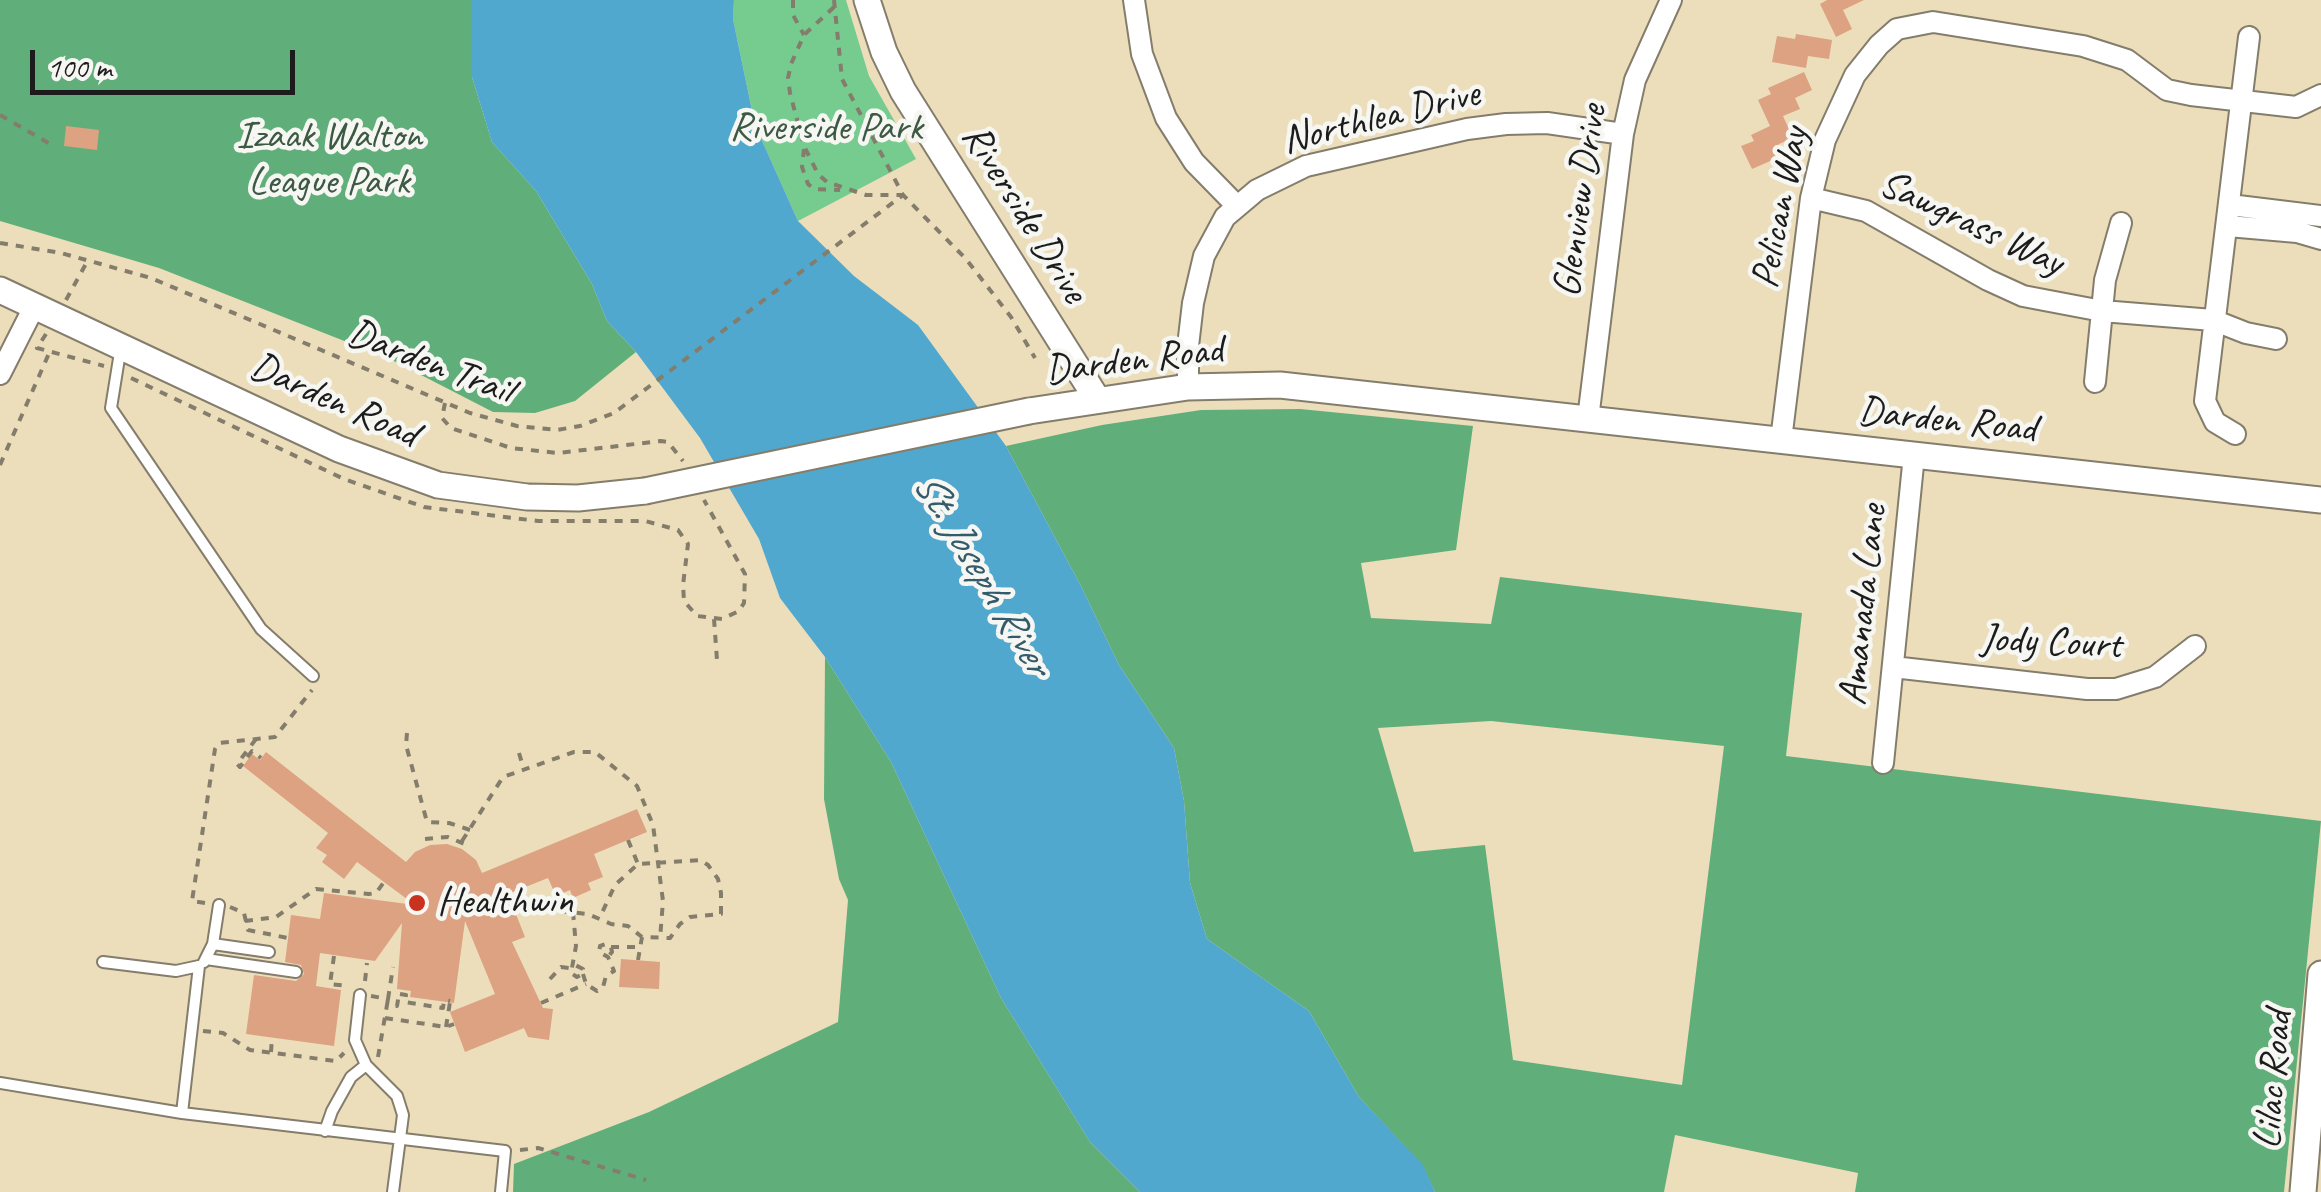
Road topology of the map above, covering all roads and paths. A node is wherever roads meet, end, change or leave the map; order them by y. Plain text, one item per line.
1 (793, 0) edge
2 (1134, 0) edge
3 (1671, 0) edge
4 (834, 3) edge
5 (870, 4) edge
6 (804, 34) junction
7 (2249, 37) dead end
8 (2321, 95) edge
9 (2240, 103) junction
10 (0, 115) edge
11 (1622, 134) junction
12 (50, 144) dead end
13 (804, 146) junction
14 (845, 190) junction
15 (903, 195) junction
16 (1811, 198) junction
17 (1236, 205) junction
18 (2229, 216) junction
19 (2321, 216) edge
20 (2298, 222) junction
21 (2121, 223) dead end
22 (2321, 239) edge
23 (0, 243) edge
24 (88, 260) junction
25 (0, 290) edge
26 (68, 297) dead end
27 (35, 305) junction
28 (2102, 311) junction
29 (2214, 320) junction
30 (2276, 339) dead end
31 (122, 346) junction
32 (50, 351) dead end
33 (1035, 358) dead end
34 (0, 374) edge
35 (2095, 382) dead end
36 (1188, 387) junction
37 (1097, 398) junction
38 (1588, 419) junction
39 (2234, 434) dead end
40 (1781, 440) junction
41 (1914, 455) junction
42 (0, 465) edge
43 (2321, 500) edge
44 (714, 619) dead end
45 (2195, 646) dead end
46 (717, 660) dead end
47 (1892, 667) junction
48 (316, 678) joint
49 (408, 733) dead end
50 (256, 739) junction
51 (519, 753) dead end
52 (261, 758) dead end
53 (1883, 763) dead end
54 (524, 770) junction
55 (433, 822) junction
56 (470, 830) junction
57 (435, 838) junction
58 (425, 839) dead end
59 (628, 840) dead end
60 (462, 841) junction
61 (469, 846) dead end
62 (660, 862) junction
63 (638, 864) junction
64 (384, 882) dead end
65 (218, 905) junction
66 (512, 906) dead end
67 (573, 912) junction
68 (600, 917) junction
69 (245, 921) junction
70 (642, 937) junction
71 (288, 938) dead end
72 (660, 939) junction
73 (213, 944) junction
74 (611, 947) junction
75 (638, 947) junction
76 (269, 952) dead end
77 (334, 956) dead end
78 (608, 957) junction
79 (638, 960) dead end
80 (103, 962) dead end
81 (203, 962) junction
82 (367, 963) dead end
83 (573, 964) junction
84 (392, 967) dead end
85 (296, 972) dead end
86 (2321, 974) edge
87 (550, 979) dead end
88 (586, 984) junction
89 (360, 994) dead end
90 (542, 1003) dead end
91 (387, 1005) junction
92 (385, 1018) junction
93 (454, 1024) dead end
94 (446, 1027) junction
95 (192, 1030) junction
96 (272, 1037) dead end
97 (271, 1052) junction
98 (345, 1052) dead end
99 (366, 1066) junction
100 (0, 1083) edge
101 (182, 1113) junction
102 (326, 1131) junction
103 (400, 1140) junction
104 (2314, 1147) edge
105 (505, 1152) junction
106 (646, 1180) dead end
107 (393, 1192) edge
108 (501, 1192) edge
109 (2303, 1192) edge

1 - 6 path
2 - 17 street
3 - 11 street, Glenview Drive
4 - 6 path
4 - 15 path
5 - 37 street, Riverside Drive
6 - 13 path
7 - 9 street
8 - 9 street
9 - 16 street, Pelican Way
9 - 18 street
10 - 12 path
11 - 17 street, Northlea Drive
11 - 38 street, Glenview Drive
13 - 14 path
13 - 14 path
14 - 15 path
15 - 24 path, Darden Trail
15 - 33 path
16 - 28 street, Sawgrass Way
16 - 40 street, Pelican Way
17 - 36 street, Northlea Drive
18 - 20 street
18 - 29 street
19 - 20 street
20 - 22 street
21 - 28 street
23 - 24 path, Darden Trail
24 - 26 path
25 - 27 street, Darden Road
27 - 31 street, Darden Road
27 - 34 street
28 - 29 street, Sawgrass Way
28 - 35 street, Sawgrass Way
29 - 30 street, Sawgrass Way
29 - 39 street
31 - 37 street, Darden Road, bridge
31 - 48 lane
32 - 42 path
36 - 37 street, Darden Road
36 - 38 street, Darden Road
38 - 40 street, Darden Road
40 - 41 street, Darden Road
41 - 43 street, Darden Road
41 - 47 street, Amanada Lane
44 - 46 path
45 - 47 street, Jody Court
47 - 53 street, Amanada Lane
48 - 50 path
49 - 55 path
50 - 52 path
50 - 65 path
51 - 54 path
54 - 56 path
54 - 62 path
55 - 56 path
55 - 57 path
56 - 60 path
57 - 58 path
57 - 60 path
59 - 63 path
60 - 61 path
62 - 63 path
62 - 72 path
62 - 72 path
63 - 68 path
64 - 69 path
65 - 69 path
65 - 73 lane
66 - 67 path
67 - 68 path
67 - 83 path
68 - 70 path
69 - 71 path
70 - 72 path
70 - 75 path
73 - 76 lane
73 - 81 lane
74 - 75 path
74 - 78 path
74 - 78 path
75 - 79 path
77 - 82 path
78 - 88 path
80 - 81 lane
81 - 85 lane
81 - 95 lane
83 - 87 path
83 - 88 path
84 - 91 path
86 - 104 street, Lilac Road
88 - 90 path
89 - 99 lane
91 - 92 path
91 - 94 path
92 - 94 path
92 - 99 path
93 - 94 path
95 - 97 path
95 - 101 lane
96 - 97 path
97 - 98 path
99 - 102 lane
99 - 103 lane
100 - 101 lane
101 - 102 lane
102 - 103 lane
103 - 105 lane
103 - 107 lane
104 - 109 street, Lilac Road
105 - 106 path
105 - 108 lane

